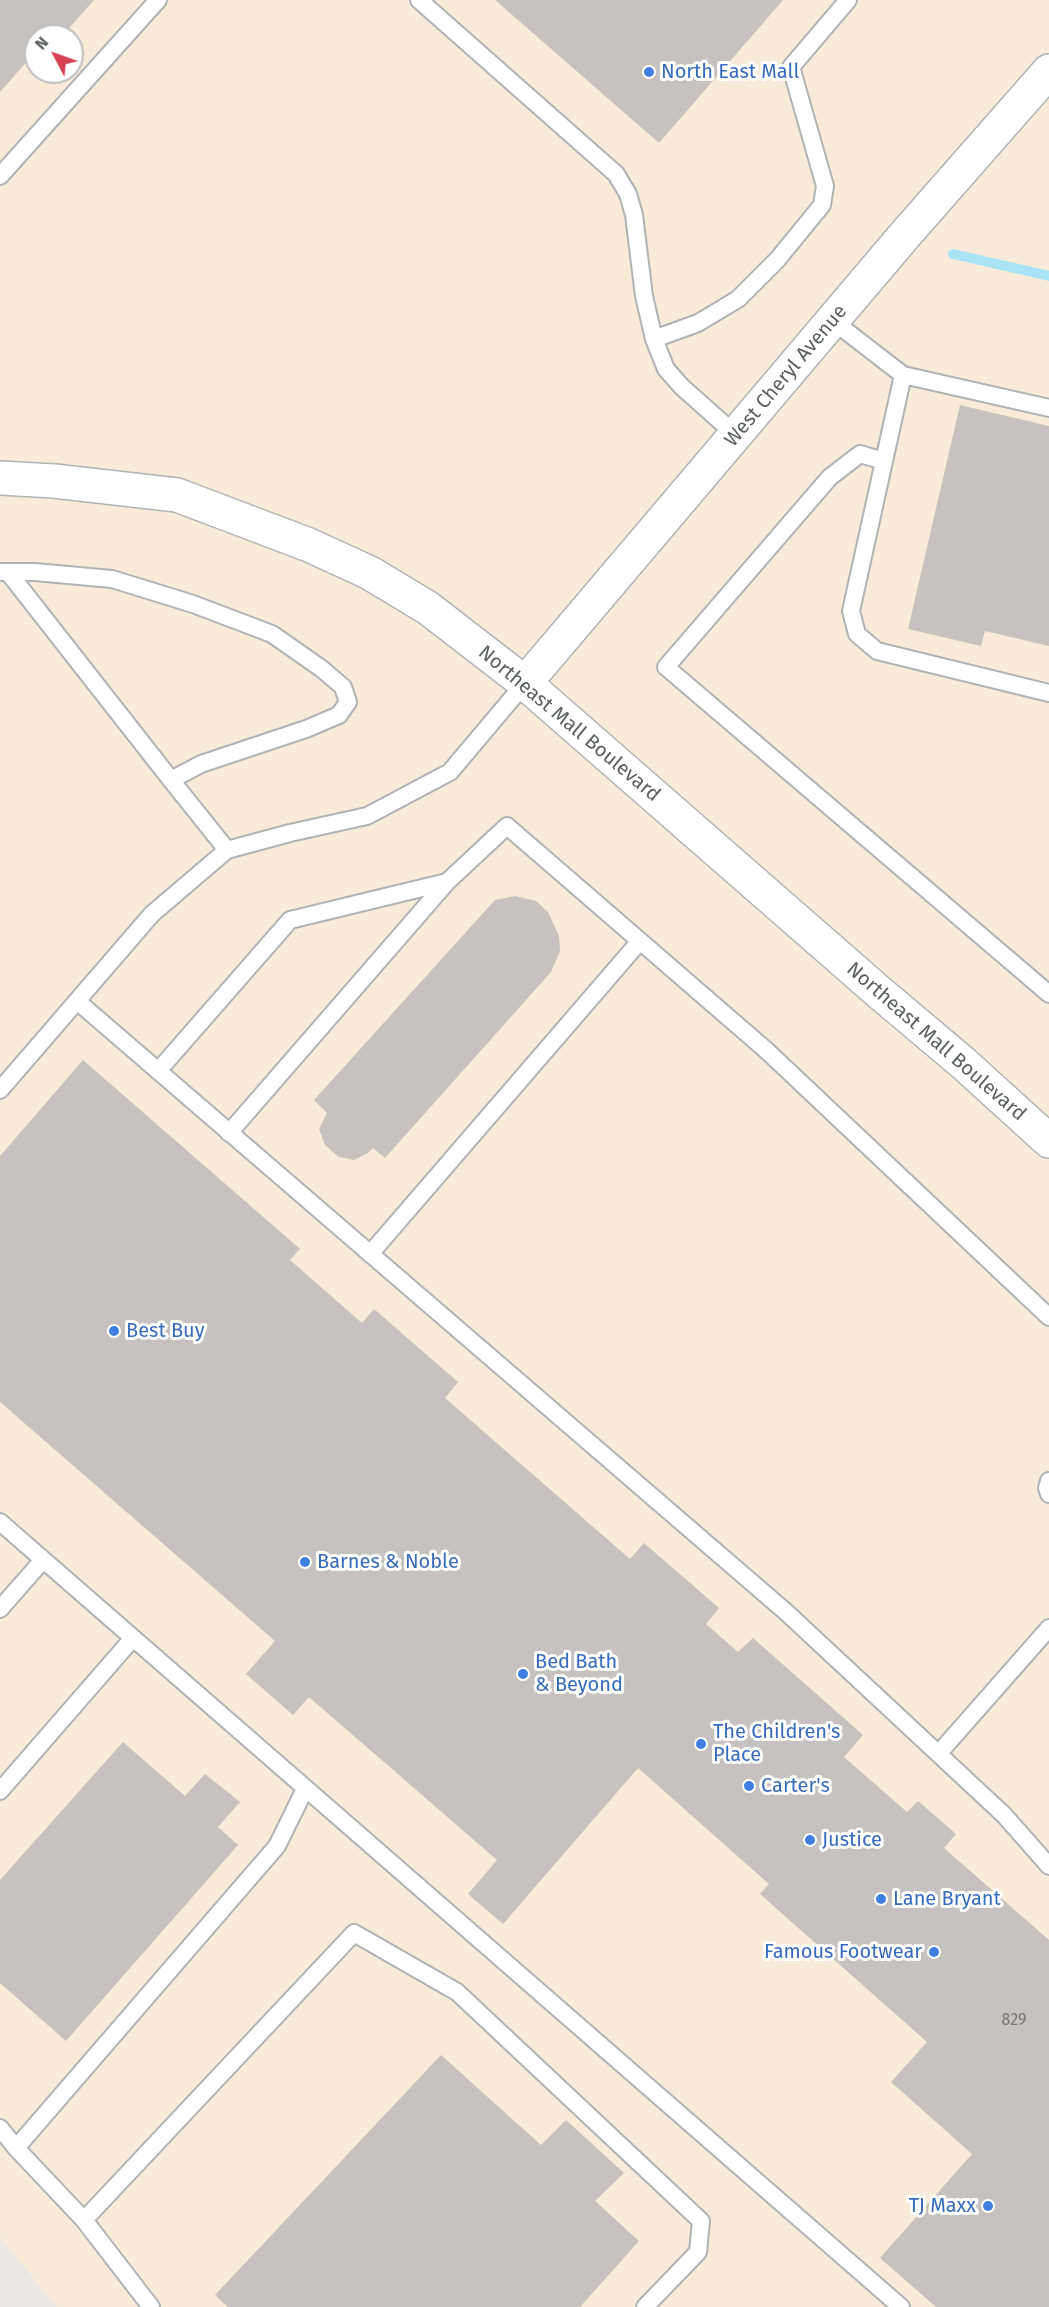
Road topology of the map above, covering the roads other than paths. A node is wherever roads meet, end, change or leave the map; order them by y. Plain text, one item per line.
1 (158, 0) edge
2 (419, 0) edge
3 (848, 0) edge
4 (1049, 71) edge
5 (0, 177) edge
6 (833, 321) junction
7 (654, 339) junction
8 (903, 375) junction
9 (1049, 408) edge
10 (737, 436) junction
11 (884, 461) junction
12 (0, 478) edge
13 (4, 572) edge
14 (525, 683) junction
15 (1049, 693) edge
16 (171, 780) junction
17 (227, 850) junction
18 (447, 882) junction
19 (640, 941) junction
20 (1049, 994) edge
21 (77, 1001) junction
22 (158, 1071) junction
23 (0, 1090) edge
24 (229, 1133) junction
25 (1049, 1141) edge
26 (370, 1254) junction
27 (1049, 1317) edge
28 (1049, 1481) edge
29 (1049, 1494) edge
30 (0, 1522) edge
31 (43, 1560) junction
32 (0, 1609) edge
33 (1049, 1628) edge
34 (133, 1638) junction
35 (939, 1753) junction
36 (305, 1789) junction
37 (0, 1791) edge
38 (1049, 1866) edge
39 (0, 2128) edge
40 (16, 2148) junction
41 (84, 2220) junction
42 (151, 2307) edge
43 (645, 2307) edge
44 (901, 2307) edge

1 - 5 lane
2 - 7 lane
3 - 7 lane
4 - 6 street, West Cheryl Avenue
6 - 8 lane
6 - 10 street, West Cheryl Avenue
7 - 10 lane
8 - 9 lane
8 - 11 lane
10 - 14 street, West Cheryl Avenue
11 - 15 lane
11 - 20 lane
12 - 14 street, Northeast Mall Boulevard
13 - 16 lane
13 - 16 lane
14 - 17 lane
14 - 25 street, Northeast Mall Boulevard
16 - 17 lane
17 - 21 lane
18 - 19 lane
18 - 22 lane
18 - 24 lane
19 - 26 lane
19 - 27 lane
21 - 22 lane
21 - 23 lane
22 - 24 lane
24 - 26 lane
26 - 35 lane
28 - 29 lane
30 - 31 lane
31 - 32 lane
31 - 34 lane
33 - 35 lane
34 - 36 lane
34 - 37 lane
35 - 38 lane
36 - 40 lane
36 - 44 lane
39 - 40 lane
40 - 41 lane
41 - 42 lane
41 - 43 lane

